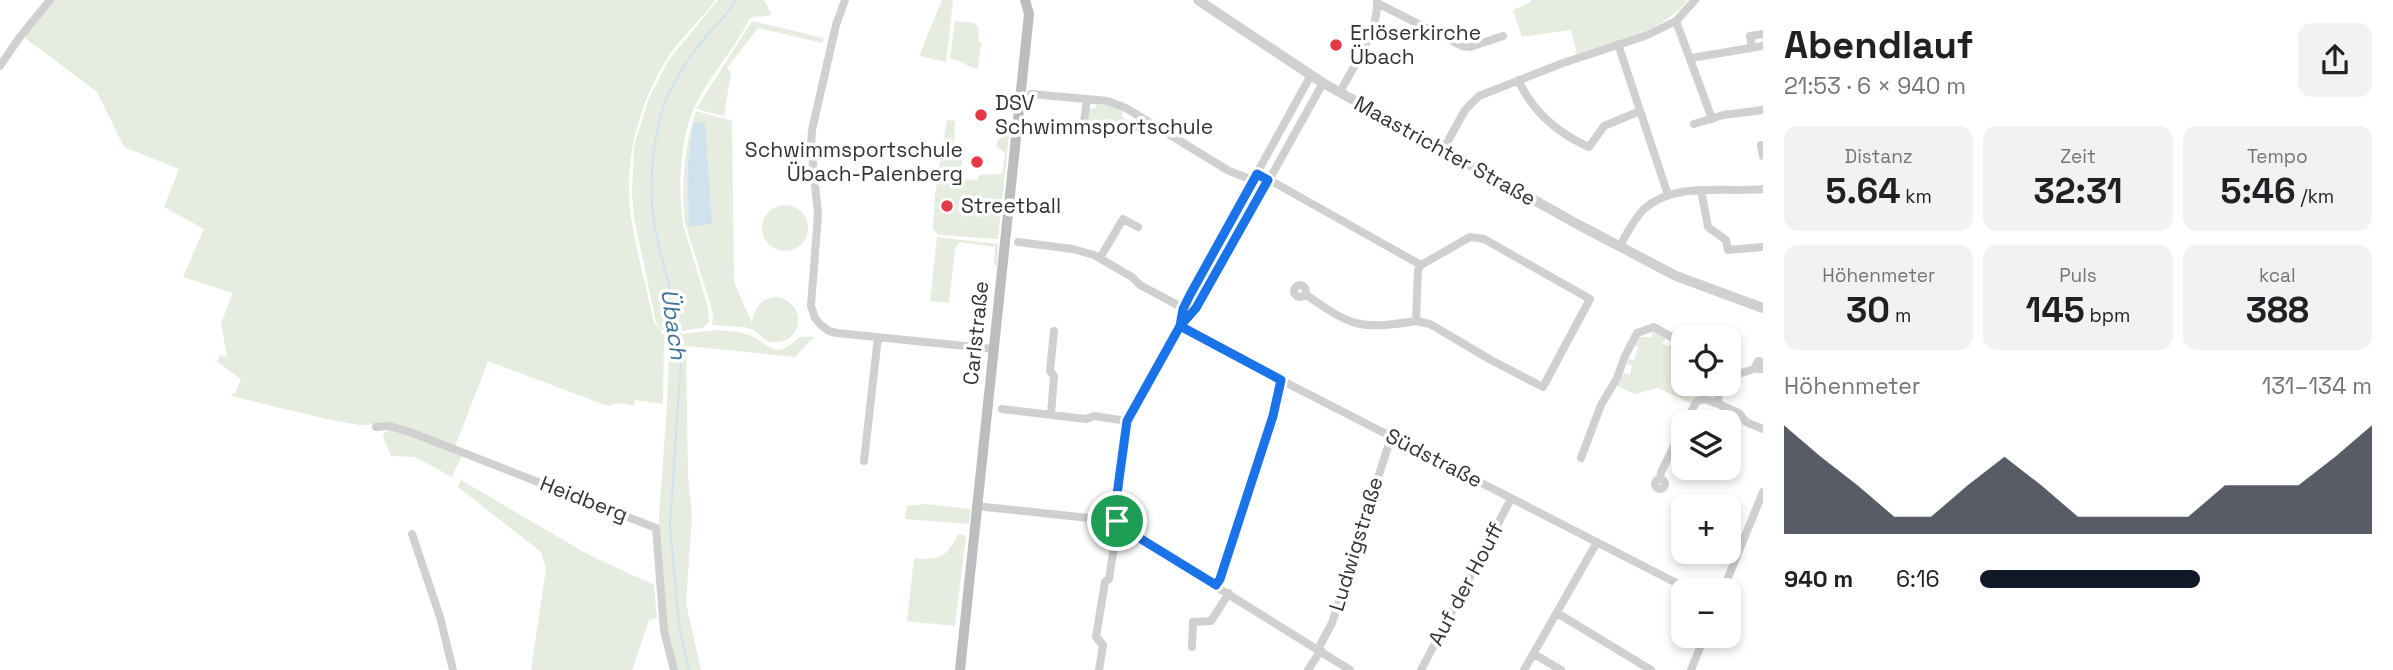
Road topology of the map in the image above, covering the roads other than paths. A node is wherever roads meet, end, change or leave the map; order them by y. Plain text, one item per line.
1 (50, 0) edge
2 (845, 0) edge
3 (1026, 0) edge
4 (1198, 0) edge
5 (1695, 0) edge
6 (1377, 2) edge
7 (1676, 21) junction
8 (1763, 34) edge
9 (1503, 36) dead end
10 (1618, 44) junction
11 (1763, 46) edge
12 (1752, 47) junction
13 (1691, 58) junction
14 (0, 66) edge
15 (1311, 75) junction
16 (1518, 80) junction
17 (1323, 83) junction
18 (1340, 92) junction
19 (1031, 94) dead end
20 (1087, 99) junction
21 (1763, 110) edge
22 (1640, 111) junction
23 (1712, 119) junction
24 (1145, 120) junction
25 (1694, 124) dead end
26 (1761, 145) edge
27 (1443, 150) junction
28 (1763, 156) edge
29 (1255, 177) junction
30 (1268, 180) junction
31 (1763, 189) edge
32 (1701, 190) junction
33 (1668, 195) junction
34 (1138, 228) dead end
35 (1018, 242) dead end
36 (1620, 246) junction
37 (1763, 247) edge
38 (1100, 258) junction
39 (1421, 265) junction
40 (1701, 285) junction
41 (1305, 294) dead end
42 (1763, 301) edge
43 (1763, 308) edge
44 (1183, 309) junction
45 (1416, 320) junction
46 (1180, 326) junction
47 (1054, 331) dead end
48 (878, 337) junction
49 (1671, 337) edge
50 (994, 349) junction
51 (1761, 366) edge
52 (1741, 373) edge
53 (1281, 380) junction
54 (1718, 396) edge
55 (1718, 404) junction
56 (1002, 409) dead end
57 (1692, 410) edge
58 (1051, 415) junction
59 (1127, 421) junction
60 (376, 426) dead end
61 (1763, 429) edge
62 (1391, 437) junction
63 (1671, 451) edge
64 (1581, 458) dead end
65 (864, 461) dead end
66 (1660, 479) dead end
67 (1763, 492) edge
68 (1511, 499) junction
69 (976, 506) junction
70 (1117, 521) junction
71 (1125, 529) junction
72 (412, 534) dead end
73 (1597, 542) junction
74 (1728, 578) edge
75 (1671, 580) edge
76 (1216, 585) junction
77 (1229, 593) junction
78 (1557, 613) junction
79 (1192, 647) dead end
80 (1699, 648) edge
81 (1319, 649) junction
82 (1534, 654) junction
83 (453, 670) edge
84 (674, 670) edge
85 (960, 670) edge
86 (1099, 670) edge
87 (1308, 670) edge
88 (1350, 670) edge
89 (1421, 670) edge
90 (1524, 670) edge
91 (1561, 670) edge
92 (1651, 670) edge
93 (1690, 670) edge

1 - 14 street
2 - 48 street
3 - 50 main road, Carlstraße
4 - 15 street, Maastrichter Straße
5 - 7 street
6 - 9 street
6 - 18 street
7 - 10 street
7 - 13 street
8 - 12 street
10 - 16 street
10 - 22 street
11 - 12 street
12 - 13 street
13 - 23 street
15 - 17 street, Maastrichter Straße
15 - 29 street
16 - 22 street
16 - 27 street
17 - 18 street, Maastrichter Straße
17 - 30 street
18 - 27 street, Maastrichter Straße
19 - 20 street
20 - 24 street
20 - 24 street
21 - 23 street
22 - 33 street
23 - 25 street
24 - 29 street
26 - 28 street
27 - 36 street, Maastrichter Straße
29 - 30 street
29 - 44 street
30 - 39 street
30 - 46 street
31 - 32 street
32 - 33 street
32 - 37 street
33 - 36 street
34 - 38 street
35 - 38 street
36 - 40 street, Maastrichter Straße
38 - 44 street
39 - 45 street
39 - 45 street
40 - 42 street, Maastrichter Straße
40 - 43 street, Maastrichter Straße
41 - 45 street
44 - 46 street
46 - 53 street, Südstraße
46 - 59 street
47 - 58 street
48 - 50 street
48 - 65 street
49 - 64 street
50 - 69 main road, Carlstraße
51 - 52 street
53 - 62 street, Südstraße
53 - 76 street
54 - 55 street
55 - 57 street
55 - 61 street
56 - 58 street
58 - 59 street
59 - 70 street
60 - 84 street, Heidberg
62 - 68 street, Südstraße
62 - 81 street, Ludwigstraße
63 - 66 street
67 - 74 street
68 - 73 street, Südstraße
68 - 89 street, Auf der Houff
69 - 70 street
69 - 85 main road, Carlstraße
70 - 71 street
71 - 76 street
71 - 86 street
72 - 83 street
73 - 75 street, Südstraße
73 - 78 street
76 - 77 street
77 - 79 street
77 - 81 street
78 - 82 street
78 - 92 street
80 - 93 street
81 - 87 street, Ludwigstraße
81 - 88 street
82 - 90 street
82 - 91 street

